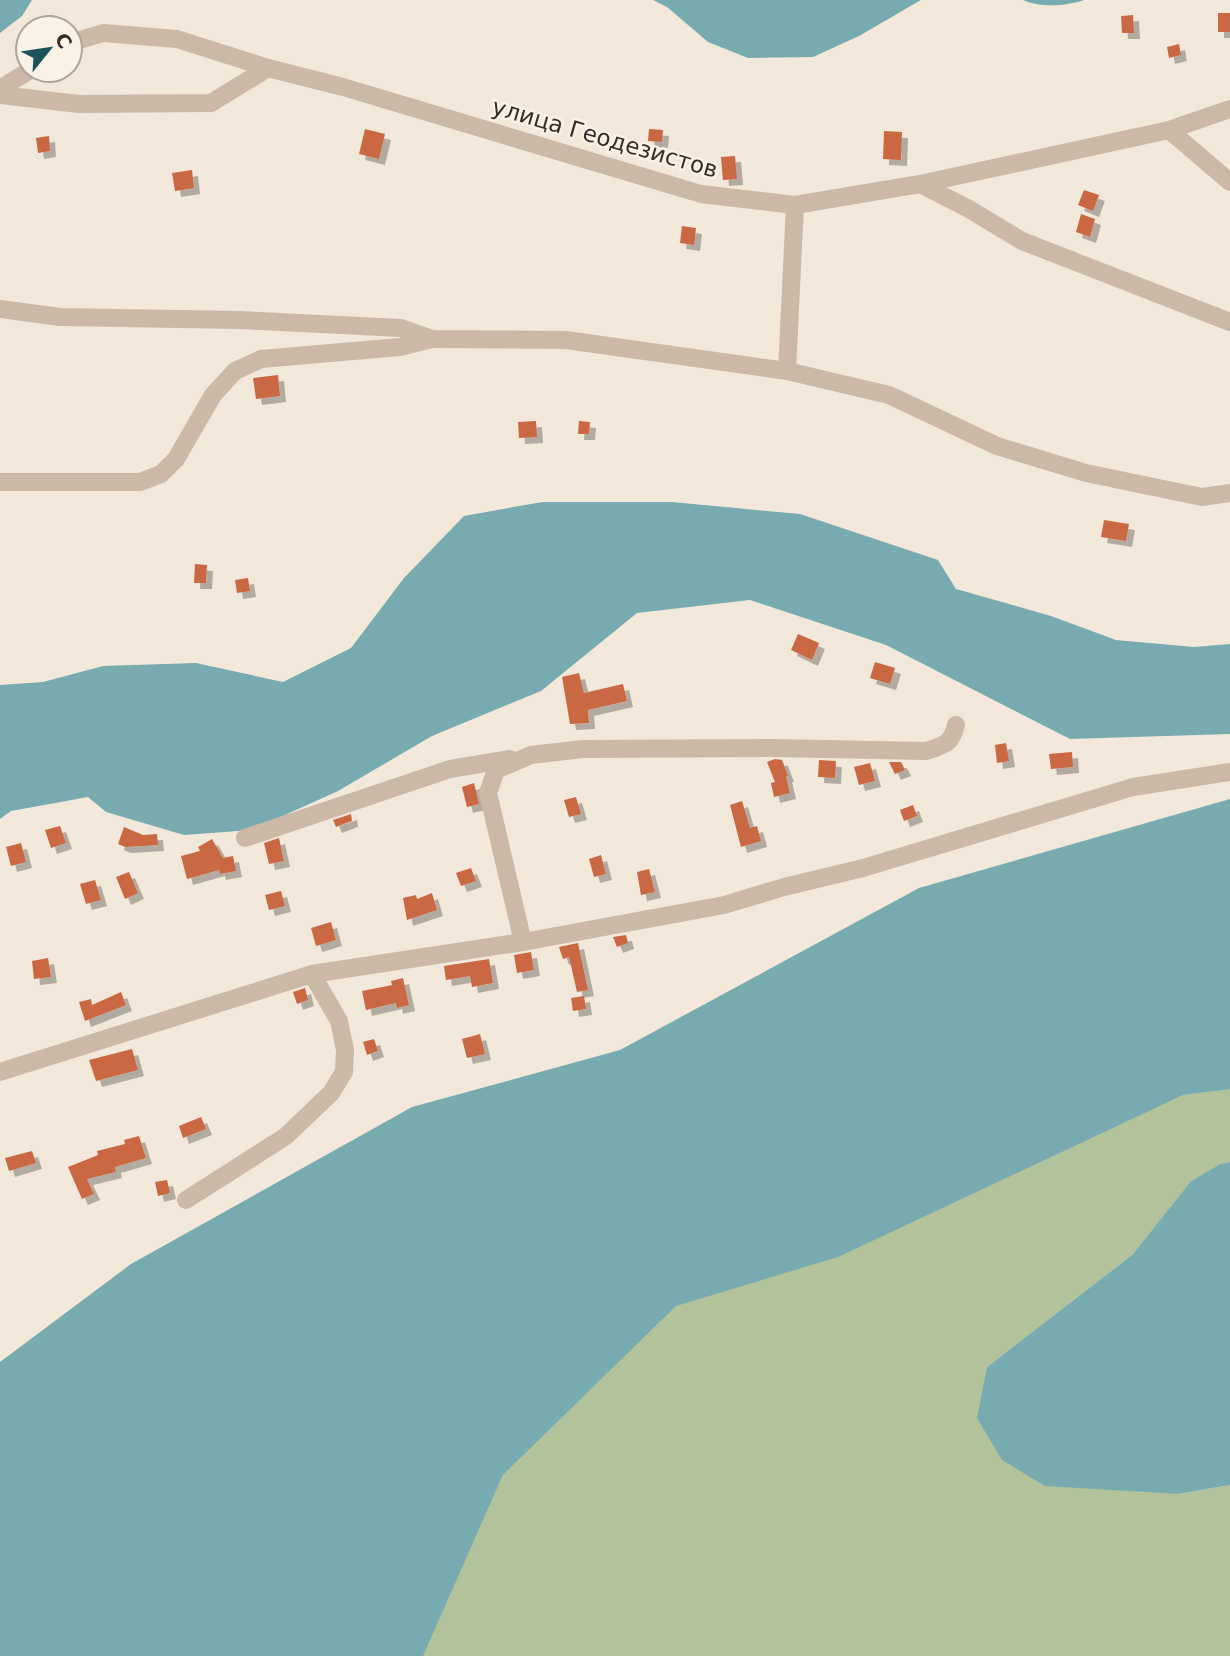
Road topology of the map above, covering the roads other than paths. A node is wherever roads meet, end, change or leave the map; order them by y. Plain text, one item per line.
1 (84, 39) edge
2 (268, 68) junction
3 (0, 96) edge
4 (1230, 109) edge
5 (1169, 130) junction
6 (1230, 182) edge
7 (920, 184) junction
8 (795, 205) junction
9 (0, 309) edge
10 (1230, 322) edge
11 (432, 339) junction
12 (787, 371) junction
13 (0, 482) edge
14 (1230, 493) edge
15 (956, 725) dead end
16 (531, 755) junction
17 (1230, 772) edge
18 (245, 838) dead end
19 (523, 942) junction
20 (312, 974) junction
21 (0, 1072) edge
22 (186, 1200) dead end

1 - 2 street, улица Геодезистов
2 - 3 street
2 - 8 street, улица Геодезистов
4 - 5 street, улица Геодезистов
5 - 6 street
5 - 7 street, улица Геодезистов
7 - 8 street, улица Геодезистов
7 - 10 street
8 - 12 street
9 - 11 street
11 - 12 street
11 - 13 street
12 - 14 street
15 - 16 street
16 - 18 street
16 - 19 street
17 - 19 street
19 - 20 street
20 - 21 street
20 - 22 street

